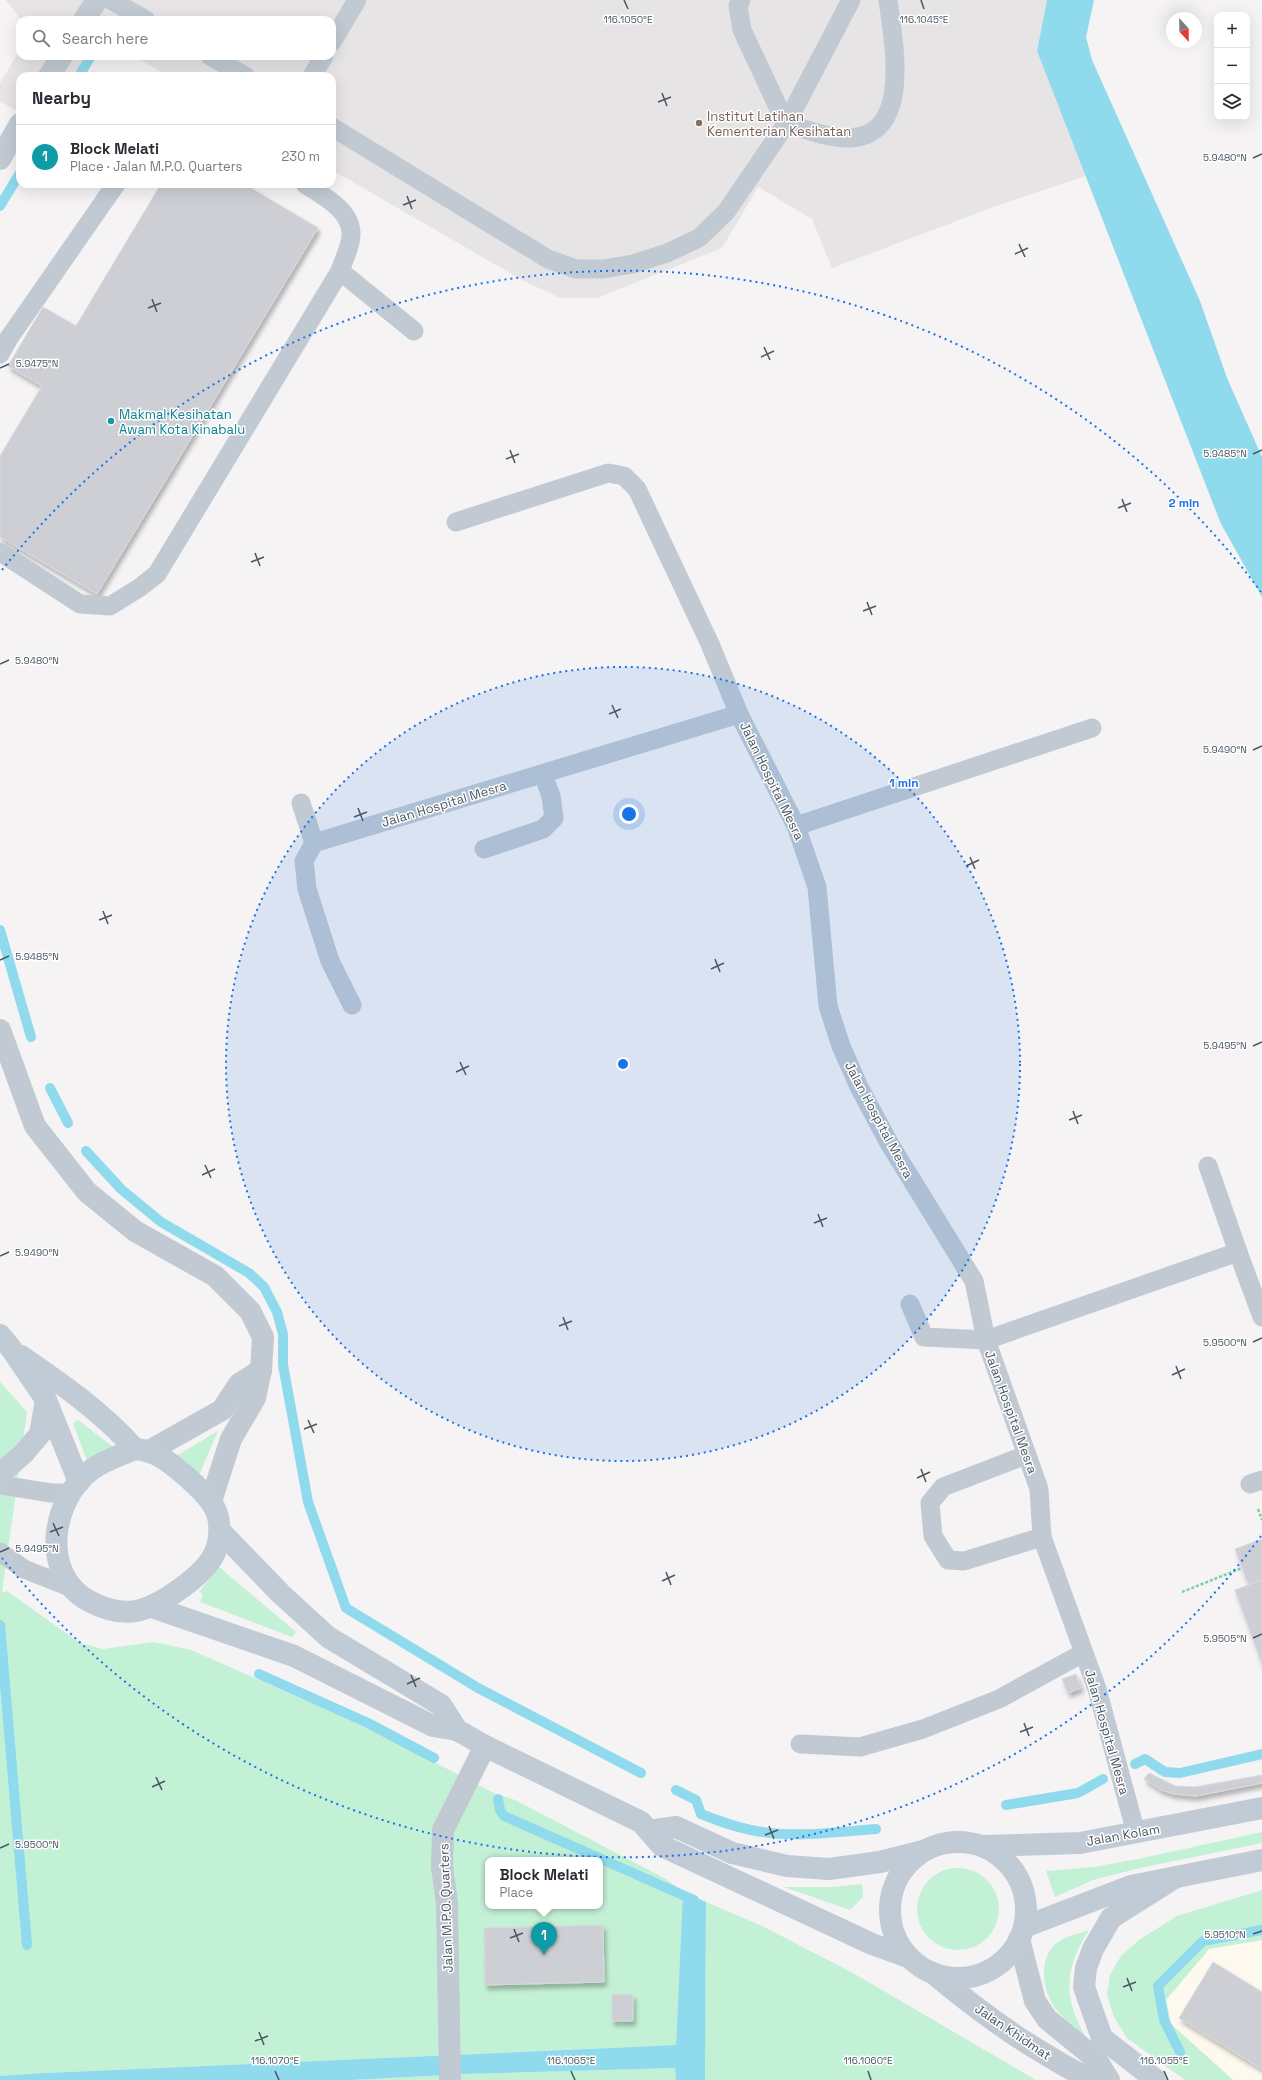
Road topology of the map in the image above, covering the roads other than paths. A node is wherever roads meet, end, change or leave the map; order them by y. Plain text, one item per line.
1 (97, 0) edge
2 (111, 0) edge
3 (357, 0) edge
4 (741, 0) edge
5 (851, 0) edge
6 (888, 0) edge
7 (87, 16) edge
8 (139, 16) edge
9 (336, 35) edge
10 (59, 60) edge
11 (217, 60) edge
12 (322, 60) edge
13 (52, 72) edge
14 (238, 72) edge
15 (314, 72) edge
16 (786, 124) junction
17 (336, 129) edge
18 (16, 131) edge
19 (0, 159) edge
20 (113, 188) edge
21 (311, 188) edge
22 (340, 271) junction
23 (414, 331) dead end
24 (3, 342) edge
25 (456, 522) dead end
26 (0, 552) edge
27 (739, 714) junction
28 (1092, 728) dead end
29 (543, 774) junction
30 (301, 803) dead end
31 (796, 826) junction
32 (314, 842) junction
33 (484, 849) dead end
34 (352, 1005) dead end
35 (0, 1030) edge
36 (1208, 1166) dead end
37 (1238, 1252) junction
38 (910, 1304) dead end
39 (1262, 1318) edge
40 (986, 1340) junction
41 (6, 1343) edge
42 (261, 1370) junction
43 (46, 1400) junction
44 (142, 1450) junction
45 (1026, 1455) junction
46 (0, 1474) edge
47 (0, 1485) edge
48 (75, 1488) junction
49 (211, 1501) junction
50 (220, 1531) junction
51 (1042, 1537) junction
52 (0, 1552) edge
53 (72, 1588) junction
54 (152, 1607) junction
55 (1083, 1653) junction
56 (457, 1730) junction
57 (800, 1744) dead end
58 (484, 1746) junction
59 (1262, 1808) edge
60 (649, 1831) junction
61 (1136, 1833) junction
62 (983, 1846) junction
63 (926, 1850) junction
64 (1262, 1860) edge
65 (1176, 1877) junction
66 (1022, 1933) junction
67 (905, 1956) junction
68 (933, 1973) junction
69 (450, 2080) edge
70 (1100, 2080) edge
71 (1109, 2080) edge
72 (1156, 2080) edge

1 - 7 street
2 - 8 lane
3 - 9 lane
4 - 16 lane
5 - 16 lane
6 - 16 lane
10 - 13 street
11 - 14 lane
12 - 15 lane
16 - 17 lane
18 - 19 street
20 - 24 lane
21 - 22 lane
22 - 23 lane
22 - 26 lane
25 - 27 lane
27 - 29 lane, Jalan Hospital Mesra
27 - 31 lane, Jalan Hospital Mesra
28 - 31 lane
29 - 32 lane, Jalan Hospital Mesra
29 - 33 lane
30 - 32 lane
31 - 40 lane, Jalan Hospital Mesra
32 - 34 lane
35 - 42 street
36 - 37 lane
37 - 39 lane
37 - 40 lane
38 - 40 lane
40 - 45 lane, Jalan Hospital Mesra
41 - 43 main road
41 - 44 main road
42 - 44 street
42 - 49 street
43 - 46 main road
43 - 48 main road
44 - 48 main road
44 - 49 main road
45 - 51 lane, Jalan Hospital Mesra
45 - 51 lane
47 - 48 lane
48 - 53 main road
49 - 50 main road
50 - 54 main road
50 - 56 main road
51 - 55 lane, Jalan Hospital Mesra
52 - 53 lane
53 - 54 main road
54 - 56 main road
55 - 57 lane
55 - 61 lane, Jalan Hospital Mesra
56 - 58 main road
58 - 60 main road
58 - 69 street, Jalan M.P.O. Quarters
59 - 61 main road, Jalan Kolam
60 - 63 main road
60 - 67 main road
61 - 62 main road, Jalan Kolam
62 - 63 main road
62 - 66 main road
63 - 67 main road
64 - 65 main road
65 - 66 main road
65 - 72 main road
66 - 68 main road
66 - 71 street, Jalan Khidmat
67 - 68 main road
68 - 70 street, Jalan Khidmat

